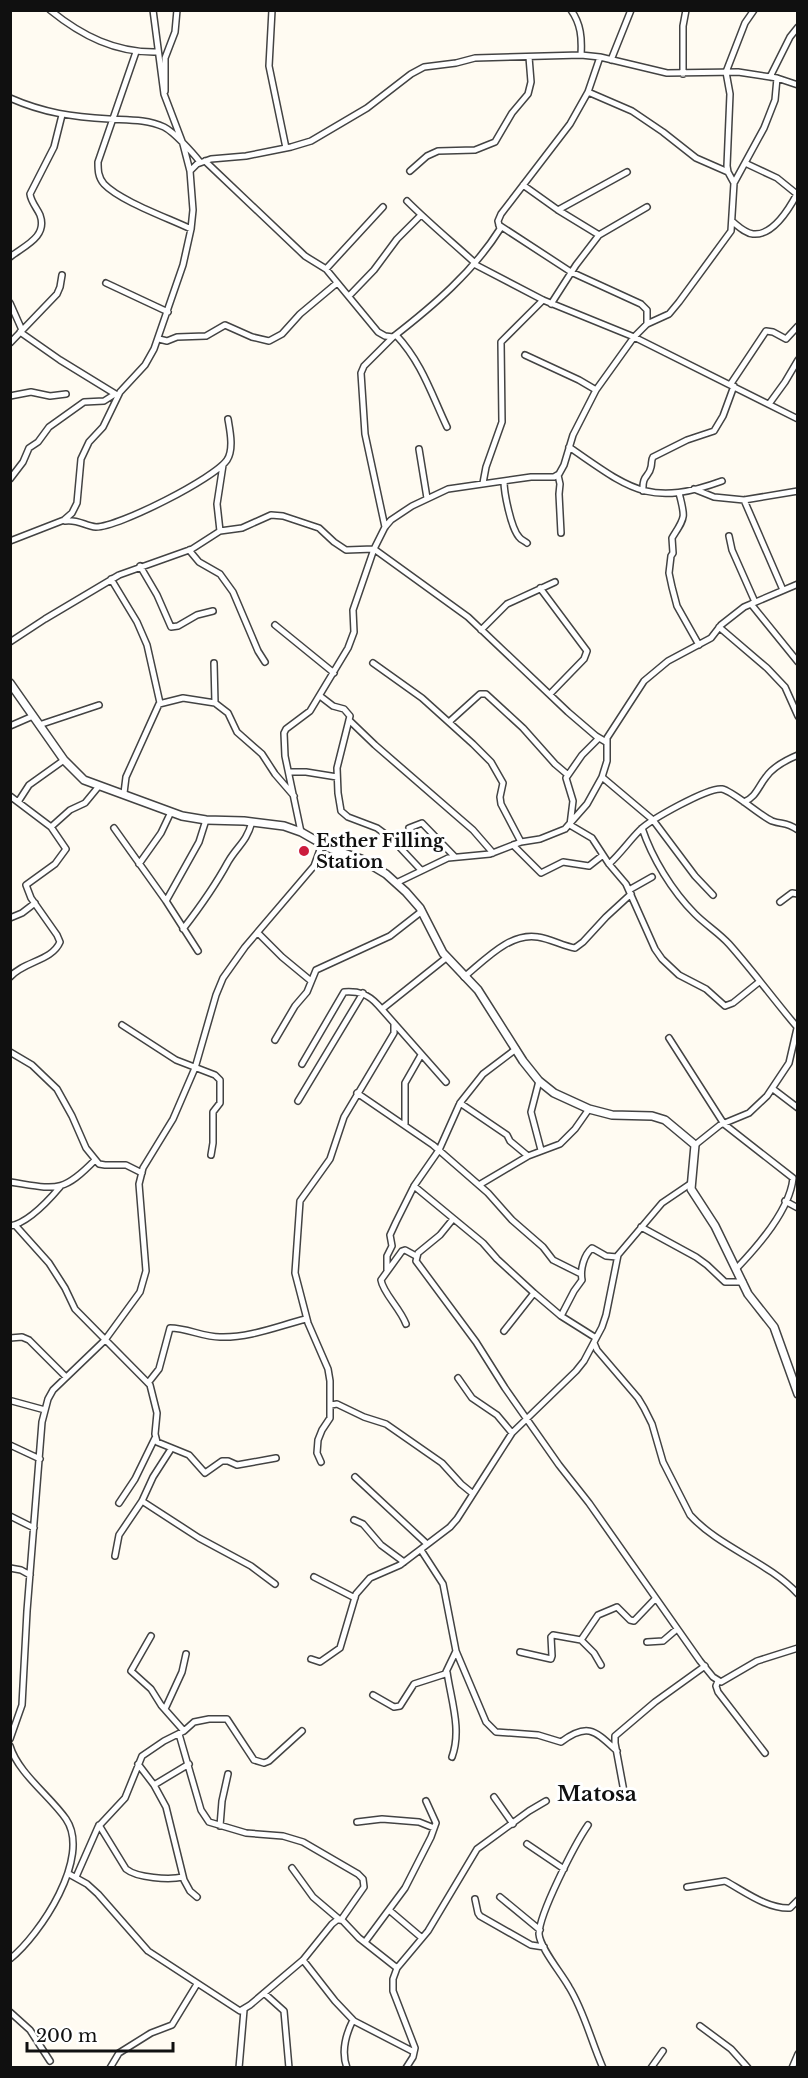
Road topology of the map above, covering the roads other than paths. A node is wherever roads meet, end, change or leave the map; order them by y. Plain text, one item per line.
1 (50, 10) edge
2 (153, 10) edge
3 (177, 10) edge
4 (272, 10) edge
5 (571, 10) edge
6 (631, 10) edge
7 (686, 10) edge
8 (754, 10) edge
9 (798, 27) edge
10 (136, 52) junction
11 (157, 52) junction
12 (581, 55) junction
13 (528, 57) junction
14 (600, 57) junction
15 (611, 60) junction
16 (726, 72) junction
17 (683, 74) junction
18 (773, 78) junction
19 (798, 85) edge
20 (588, 92) junction
21 (164, 94) junction
22 (10, 98) edge
23 (63, 115) junction
24 (112, 119) junction
25 (183, 144) junction
26 (286, 148) junction
27 (203, 161) junction
28 (745, 163) junction
29 (190, 171) junction
30 (410, 171) dead end
31 (627, 172) dead end
32 (728, 172) junction
33 (734, 183) junction
34 (523, 185) junction
35 (797, 195) edge
36 (407, 201) dead end
37 (383, 207) dead end
38 (647, 207) dead end
39 (558, 210) junction
40 (422, 215) junction
41 (732, 222) junction
42 (499, 225) junction
43 (191, 229) junction
44 (598, 235) junction
45 (10, 257) edge
46 (475, 264) junction
47 (326, 268) junction
48 (571, 272) junction
49 (62, 275) dead end
50 (106, 283) dead end
51 (337, 283) junction
52 (349, 296) junction
53 (543, 300) junction
54 (10, 303) edge
55 (551, 304) junction
56 (168, 312) junction
57 (647, 324) junction
58 (798, 326) edge
59 (21, 331) junction
60 (394, 336) junction
61 (634, 337) junction
62 (159, 339) junction
63 (10, 343) edge
64 (525, 356) dead end
65 (798, 360) edge
66 (732, 386) junction
67 (596, 390) junction
68 (66, 394) dead end
69 (117, 395) junction
70 (10, 396) edge
71 (769, 404) junction
72 (798, 418) edge
73 (228, 419) dead end
74 (447, 428) dead end
75 (570, 447) junction
76 (419, 449) dead end
77 (223, 464) junction
78 (558, 475) junction
79 (10, 479) edge
80 (504, 481) junction
81 (722, 481) dead end
82 (483, 483) junction
83 (694, 489) junction
84 (643, 491) junction
85 (798, 491) edge
86 (680, 493) junction
87 (427, 498) junction
88 (744, 500) junction
89 (60, 522) junction
90 (385, 527) junction
91 (220, 531) junction
92 (561, 533) dead end
93 (729, 536) dead end
94 (10, 541) edge
95 (527, 543) dead end
96 (374, 549) junction
97 (189, 550) junction
98 (140, 566) junction
99 (111, 579) junction
100 (555, 582) dead end
101 (798, 584) edge
102 (540, 588) junction
103 (783, 590) junction
104 (753, 603) junction
105 (213, 611) dead end
106 (275, 625) dead end
107 (719, 627) junction
108 (482, 630) junction
109 (10, 642) edge
110 (699, 645) junction
111 (265, 662) dead end
112 (798, 662) edge
113 (214, 663) dead end
114 (373, 663) dead end
115 (334, 673) junction
116 (10, 683) edge
117 (550, 694) junction
118 (320, 696) junction
119 (160, 703) junction
120 (215, 703) junction
121 (99, 705) dead end
122 (33, 716) junction
123 (798, 716) edge
124 (349, 720) junction
125 (449, 722) junction
126 (39, 725) junction
127 (10, 726) edge
128 (598, 738) junction
129 (606, 742) junction
130 (798, 755) edge
131 (64, 760) junction
132 (289, 772) junction
133 (568, 775) junction
134 (337, 777) junction
135 (602, 777) junction
136 (99, 786) junction
137 (124, 793) junction
138 (10, 796) edge
139 (294, 796) junction
140 (18, 802) junction
141 (744, 802) junction
142 (171, 813) junction
143 (206, 820) junction
144 (653, 820) junction
145 (252, 822) junction
146 (570, 825) junction
147 (51, 827) junction
148 (114, 828) dead end
149 (409, 828) dead end
150 (642, 828) junction
151 (798, 830) edge
152 (301, 832) junction
153 (521, 842) junction
154 (322, 844) junction
155 (513, 845) junction
156 (340, 852) junction
157 (492, 853) junction
158 (603, 855) junction
159 (455, 856) junction
160 (139, 864) junction
161 (609, 864) junction
162 (314, 866) junction
163 (422, 870) junction
164 (652, 877) dead end
165 (396, 883) junction
166 (630, 892) junction
167 (798, 894) edge
168 (713, 895) dead end
169 (166, 901) junction
170 (780, 902) dead end
171 (34, 903) junction
172 (422, 911) junction
173 (10, 918) edge
174 (183, 928) junction
175 (258, 933) junction
176 (198, 951) dead end
177 (446, 958) junction
178 (464, 976) junction
179 (10, 977) edge
180 (311, 981) junction
181 (759, 982) junction
182 (363, 993) junction
183 (382, 1009) junction
184 (394, 1024) junction
185 (122, 1025) dead end
186 (797, 1025) edge
187 (669, 1038) dead end
188 (275, 1040) dead end
189 (516, 1049) junction
190 (10, 1052) edge
191 (421, 1055) junction
192 (302, 1064) dead end
193 (195, 1068) junction
194 (539, 1081) junction
195 (446, 1082) dead end
196 (773, 1089) junction
197 (357, 1093) junction
198 (298, 1101) dead end
199 (460, 1103) junction
200 (798, 1108) edge
201 (589, 1109) junction
202 (724, 1124) junction
203 (405, 1125) junction
204 (695, 1145) junction
205 (439, 1150) junction
206 (541, 1150) junction
207 (211, 1155) dead end
208 (528, 1156) junction
209 (95, 1160) junction
210 (142, 1173) junction
211 (10, 1182) edge
212 (690, 1184) junction
213 (479, 1185) junction
214 (414, 1186) junction
215 (60, 1187) junction
216 (785, 1200) junction
217 (798, 1208) edge
218 (453, 1219) junction
219 (13, 1226) edge
220 (641, 1227) junction
221 (416, 1256) junction
222 (617, 1257) junction
223 (737, 1268) junction
224 (387, 1270) junction
225 (581, 1274) junction
226 (743, 1282) junction
227 (534, 1293) junction
228 (561, 1316) junction
229 (306, 1319) junction
230 (406, 1324) dead end
231 (504, 1331) dead end
232 (10, 1338) edge
233 (105, 1340) junction
234 (595, 1340) junction
235 (66, 1377) junction
236 (458, 1378) dead end
237 (148, 1383) junction
238 (796, 1384) edge
239 (798, 1394) edge
240 (12, 1401) edge
241 (331, 1405) junction
242 (45, 1410) junction
243 (527, 1417) junction
244 (512, 1433) junction
245 (155, 1438) junction
246 (10, 1444) edge
247 (171, 1449) junction
248 (276, 1458) dead end
249 (40, 1460) junction
250 (321, 1462) dead end
251 (355, 1477) dead end
252 (472, 1493) junction
253 (142, 1501) junction
254 (119, 1503) dead end
255 (10, 1516) edge
256 (354, 1520) dead end
257 (34, 1528) junction
258 (427, 1544) junction
259 (421, 1550) junction
260 (115, 1556) dead end
261 (404, 1562) junction
262 (10, 1568) edge
263 (30, 1575) junction
264 (314, 1577) dead end
265 (275, 1584) dead end
266 (798, 1594) edge
267 (355, 1598) junction
268 (655, 1599) junction
269 (677, 1629) junction
270 (151, 1636) dead end
271 (581, 1640) junction
272 (647, 1642) dead end
273 (797, 1649) edge
274 (456, 1651) junction
275 (519, 1652) dead end
276 (186, 1654) dead end
277 (311, 1659) dead end
278 (601, 1665) dead end
279 (705, 1666) junction
280 (447, 1672) junction
281 (718, 1681) junction
282 (373, 1695) dead end
283 (165, 1709) junction
284 (302, 1731) dead end
285 (182, 1732) junction
286 (10, 1739) edge
287 (10, 1746) edge
288 (617, 1751) junction
289 (765, 1753) dead end
290 (452, 1757) dead end
291 (138, 1764) junction
292 (189, 1764) junction
293 (228, 1774) dead end
294 (154, 1785) junction
295 (494, 1797) dead end
296 (625, 1797) dead end
297 (426, 1801) dead end
298 (546, 1801) dead end
299 (357, 1822) dead end
300 (513, 1824) junction
301 (99, 1825) junction
302 (588, 1825) dead end
303 (219, 1826) junction
304 (434, 1828) junction
305 (527, 1844) dead end
306 (292, 1868) dead end
307 (564, 1869) junction
308 (69, 1874) junction
309 (183, 1877) junction
310 (75, 1878) junction
311 (687, 1887) dead end
312 (197, 1897) dead end
313 (500, 1897) dead end
314 (475, 1899) dead end
315 (798, 1900) edge
316 (389, 1910) junction
317 (340, 1920) junction
318 (540, 1930) junction
319 (422, 1938) junction
320 (365, 1942) junction
321 (544, 1947) junction
322 (10, 1959) edge
323 (303, 1960) junction
324 (397, 1968) junction
325 (197, 1984) junction
326 (264, 1993) junction
327 (244, 2010) junction
328 (10, 2012) edge
329 (353, 2020) junction
330 (700, 2026) dead end
331 (663, 2051) dead end
332 (414, 2052) junction
333 (798, 2054) edge
334 (50, 2061) dead end
335 (110, 2067) edge
336 (239, 2067) edge
337 (289, 2067) edge
338 (347, 2067) edge
339 (406, 2067) edge
340 (603, 2067) edge
341 (651, 2067) edge
342 (748, 2067) edge
343 (792, 2067) edge

1 - 10 street
2 - 11 street
3 - 21 street
4 - 26 street
5 - 12 street
6 - 15 street
7 - 17 street
8 - 16 street
9 - 18 street
10 - 11 street
10 - 24 street
11 - 21 street
12 - 13 street
12 - 14 street
13 - 26 street
13 - 30 street
14 - 15 street
14 - 20 street
15 - 17 street
16 - 17 street
16 - 18 street
16 - 32 street
18 - 19 street
18 - 28 street
20 - 32 street
20 - 34 street
21 - 25 street
22 - 23 street
23 - 24 street
23 - 45 street
24 - 25 street
24 - 43 street
25 - 27 street
25 - 29 street
26 - 27 street
27 - 29 street
27 - 47 street
28 - 33 street
28 - 35 street
29 - 43 street
31 - 39 street
32 - 33 street
33 - 41 street
34 - 39 street
34 - 42 street
35 - 41 street
36 - 40 street
37 - 47 street
38 - 44 street
39 - 44 street
40 - 46 street
40 - 52 street
41 - 57 street
42 - 46 street
42 - 48 street
43 - 56 street
44 - 48 street
46 - 53 street
46 - 60 street
47 - 51 street
48 - 55 street
48 - 57 street
49 - 59 street
50 - 56 street
51 - 52 street
51 - 62 street
52 - 60 street
53 - 55 street
53 - 82 street
54 - 59 street
55 - 61 street
56 - 62 street
57 - 61 street
58 - 66 street
59 - 63 street
59 - 69 street
60 - 74 street
60 - 90 street
61 - 66 street
61 - 67 street
62 - 69 street
64 - 67 street
65 - 71 street
66 - 71 street
66 - 84 street
67 - 75 street
68 - 70 street
69 - 79 street
69 - 89 street
71 - 72 street
73 - 77 street
75 - 78 street
75 - 84 street
76 - 87 street
77 - 89 street
77 - 91 street
78 - 80 street
78 - 92 street
80 - 82 street
80 - 95 street
81 - 83 street
82 - 87 street
83 - 86 street
83 - 88 street
84 - 86 street
85 - 88 street
86 - 110 street
87 - 90 street
88 - 103 street
89 - 94 street
90 - 96 street
91 - 96 street
91 - 97 street
93 - 104 street
96 - 108 street
96 - 115 street
97 - 98 street
97 - 111 street
98 - 99 street
98 - 105 street
99 - 109 street
99 - 119 street
100 - 102 street
101 - 103 street
102 - 108 street
102 - 117 street
103 - 104 street
104 - 107 street
104 - 112 street
106 - 115 street
107 - 110 street
107 - 123 street
108 - 117 street
110 - 129 street
113 - 120 street
114 - 125 street
115 - 118 street
116 - 122 street
117 - 128 street
118 - 124 street
118 - 132 street
119 - 120 street
119 - 137 street
120 - 139 street
121 - 126 street
122 - 126 street
122 - 127 street
124 - 134 street
124 - 157 street
125 - 133 street
125 - 153 street
126 - 131 street
128 - 129 street
128 - 133 street
129 - 135 street
130 - 141 street
131 - 136 street
131 - 140 street
132 - 134 street
132 - 139 street
133 - 146 street
134 - 163 street
135 - 144 street
135 - 146 street
136 - 137 street
136 - 147 street
137 - 142 street
138 - 140 street
139 - 152 street
140 - 147 street
141 - 144 street
141 - 151 street
142 - 143 street
142 - 160 street
143 - 145 street
143 - 169 street
144 - 150 street
144 - 168 street
145 - 152 street
145 - 174 street
146 - 153 street
146 - 158 street
147 - 171 street
148 - 160 street
149 - 159 street
150 - 161 street
150 - 181 street
152 - 154 street
153 - 155 street
154 - 156 street
154 - 162 street
155 - 157 street
155 - 158 street
156 - 162 street
156 - 165 street
157 - 159 street
158 - 161 street
159 - 163 street
160 - 169 street
161 - 166 street
162 - 175 street
163 - 165 street
164 - 166 street
165 - 172 street
166 - 178 street
166 - 181 street
167 - 170 street
169 - 174 street
171 - 173 street
171 - 179 street
172 - 177 street
172 - 180 street
174 - 176 street
175 - 180 street
175 - 193 street
177 - 178 street
177 - 183 street
178 - 189 street
180 - 188 street
181 - 186 street
182 - 183 street
182 - 192 street
182 - 198 street
183 - 184 street
184 - 191 street
184 - 197 street
185 - 193 street
186 - 196 street
187 - 202 street
189 - 194 street
189 - 199 street
190 - 209 street
191 - 195 street
191 - 203 street
193 - 207 street
193 - 210 street
194 - 201 street
194 - 206 street
196 - 200 street
196 - 202 street
197 - 203 street
197 - 229 street
199 - 205 street
199 - 208 street
201 - 204 street
201 - 206 street
202 - 204 street
202 - 216 street
203 - 205 street
204 - 212 street
205 - 213 street
205 - 214 street
206 - 208 street
208 - 213 street
209 - 210 street
209 - 215 street
210 - 233 street
211 - 215 street
212 - 220 street
212 - 223 street
213 - 225 street
214 - 218 street
214 - 224 street
215 - 219 street
216 - 217 street
216 - 223 street
218 - 221 street
218 - 227 street
219 - 233 street
220 - 222 street
220 - 226 street
221 - 224 street
221 - 243 street
222 - 225 street
222 - 234 street
223 - 226 street
224 - 230 street
225 - 228 street
226 - 238 street
227 - 228 street
227 - 231 street
228 - 234 street
229 - 237 street
229 - 241 street
232 - 235 street
233 - 235 street
233 - 237 street
234 - 243 street
234 - 266 street
235 - 242 street
236 - 244 street
237 - 245 street
238 - 239 street
240 - 242 street
241 - 250 street
241 - 252 street
242 - 249 street
243 - 244 street
243 - 268 street
244 - 252 street
245 - 247 street
245 - 254 street
246 - 249 street
247 - 248 street
247 - 253 street
249 - 257 street
251 - 258 street
252 - 258 street
253 - 260 street
253 - 265 street
255 - 257 street
256 - 261 street
257 - 263 street
258 - 259 street
259 - 261 street
259 - 274 street
261 - 267 street
262 - 263 street
263 - 286 street
264 - 267 street
267 - 277 street
268 - 269 street
268 - 271 street
269 - 272 street
269 - 279 street
270 - 283 street
271 - 275 street
271 - 278 street
273 - 281 street
274 - 280 street
274 - 288 street
276 - 283 street
279 - 281 street
279 - 288 street
280 - 282 street
280 - 290 street
281 - 289 street
283 - 285 street
284 - 285 street
285 - 291 street
285 - 292 street
287 - 308 street
288 - 296 street
291 - 294 street
291 - 301 street
292 - 294 street
292 - 303 street
293 - 303 street
294 - 309 street
295 - 300 street
297 - 304 street
298 - 300 street
299 - 304 street
300 - 319 street
301 - 309 street
301 - 310 street
302 - 307 street
303 - 317 street
304 - 316 street
305 - 307 street
306 - 317 street
307 - 318 street
308 - 310 street
308 - 322 street
309 - 312 street
310 - 325 street
311 - 315 street
313 - 318 street
314 - 321 street
316 - 319 street
316 - 320 street
317 - 320 street
317 - 323 street
318 - 321 street
319 - 324 street
320 - 324 street
321 - 340 street
323 - 326 street
323 - 329 street
324 - 332 street
325 - 327 street
325 - 335 street
326 - 327 street
326 - 337 street
327 - 336 street
328 - 334 street
329 - 332 street
329 - 338 street
330 - 342 street
331 - 341 street
332 - 339 street
333 - 343 street

